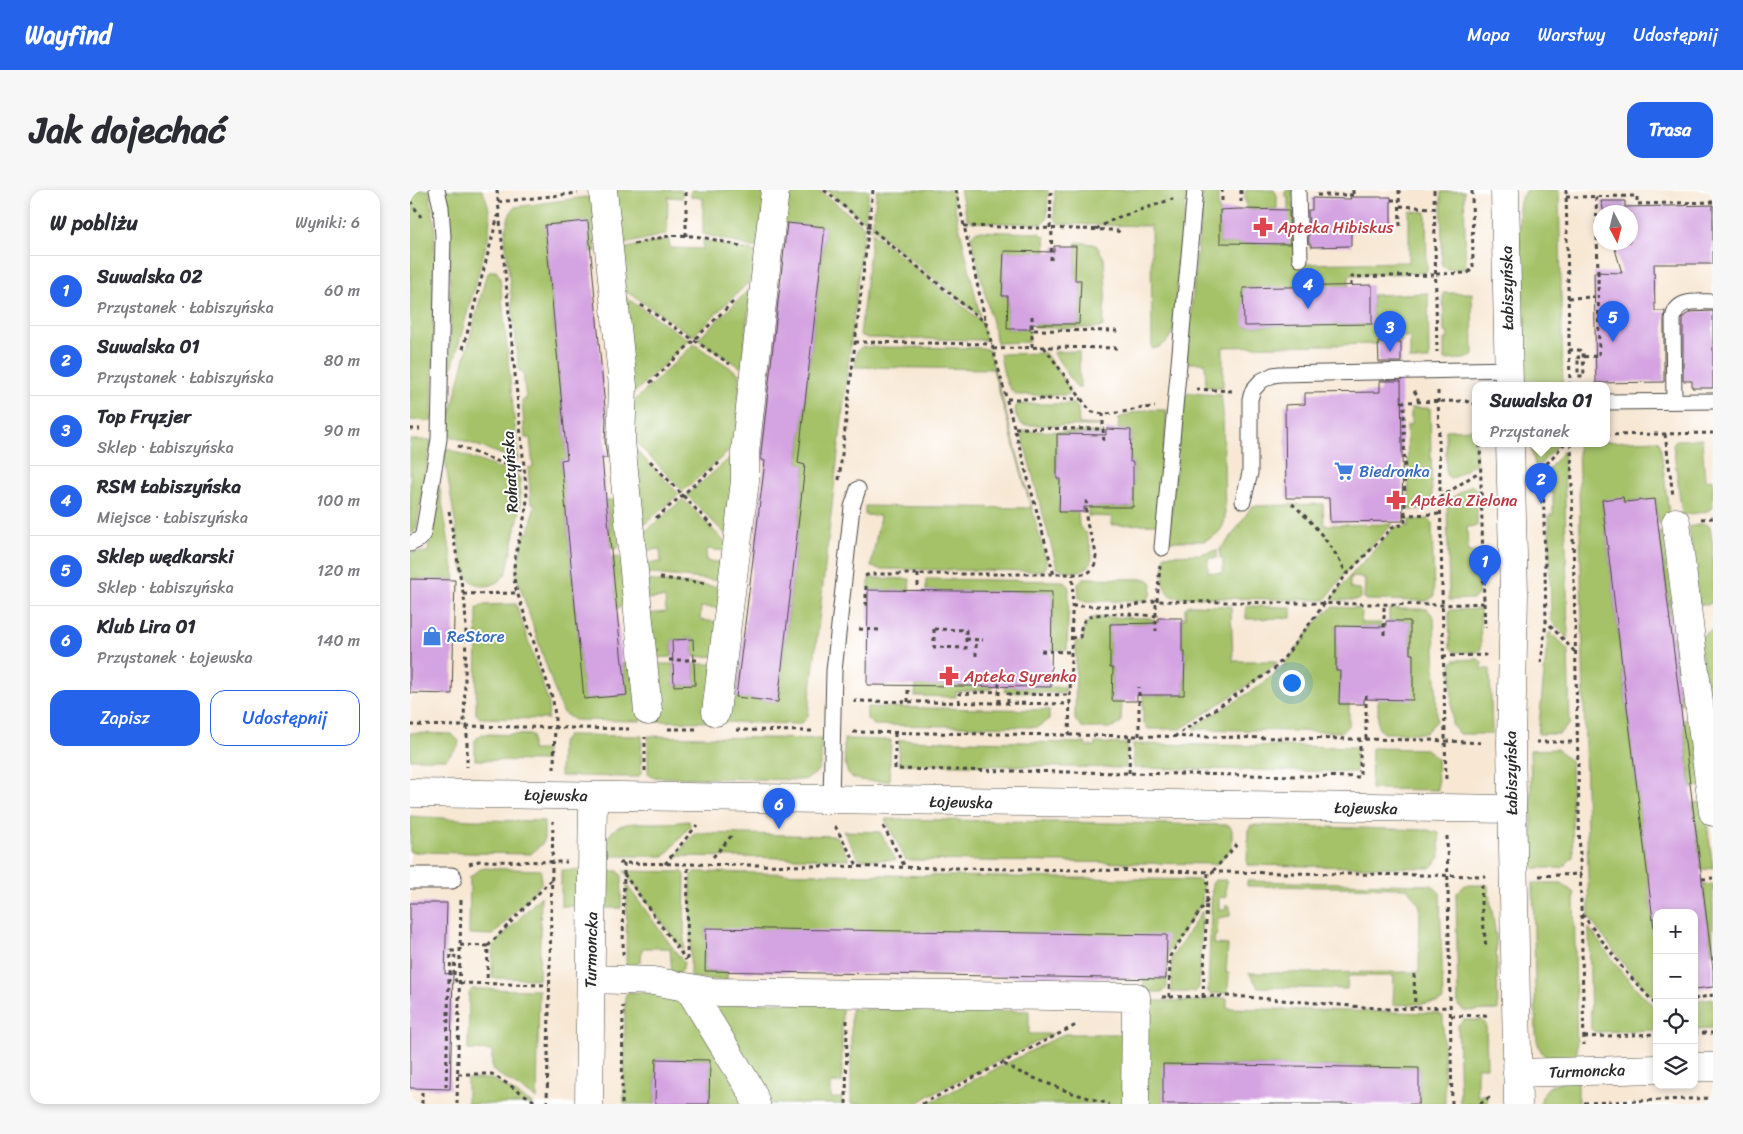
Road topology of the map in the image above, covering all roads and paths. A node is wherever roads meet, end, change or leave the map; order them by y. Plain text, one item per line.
1 (437, 190) edge
2 (497, 190) edge
3 (603, 190) edge
4 (686, 190) edge
5 (775, 190) edge
6 (824, 190) edge
7 (873, 190) edge
8 (956, 190) edge
9 (1051, 190) edge
10 (1222, 190) edge
11 (1241, 190) edge
12 (1298, 190) edge
13 (1399, 190) edge
14 (1434, 190) edge
15 (1472, 190) edge
16 (1505, 190) edge
17 (1566, 190) edge
18 (1195, 191) edge
19 (1341, 194) dead end
20 (1353, 194) edge
21 (1566, 197) junction
22 (1596, 197) junction
23 (1391, 200) dead end
24 (1399, 200) junction
25 (1222, 201) dead end
26 (498, 202) junction
27 (1241, 202) dead end
28 (1713, 202) edge
29 (1400, 206) junction
30 (1434, 208) junction
31 (499, 212) junction
32 (869, 226) junction
33 (964, 226) junction
34 (1400, 226) dead end
35 (1051, 228) junction
36 (1095, 229) junction
37 (1120, 234) dead end
38 (686, 236) junction
39 (610, 250) junction
40 (1300, 259) dead end
41 (1051, 260) dead end
42 (767, 261) junction
43 (1436, 275) junction
44 (613, 286) junction
45 (1350, 286) dead end
46 (1568, 298) junction
47 (1595, 298) dead end
48 (1713, 302) edge
49 (1032, 316) dead end
50 (986, 323) junction
51 (1032, 330) junction
52 (1119, 331) dead end
53 (694, 340) junction
54 (855, 342) junction
55 (992, 344) junction
56 (1044, 347) junction
57 (1032, 348) junction
58 (1119, 348) dead end
59 (462, 349) dead end
60 (993, 349) junction
61 (1569, 350) junction
62 (1438, 371) junction
63 (1509, 377) edge
64 (753, 379) junction
65 (1570, 382) edge
66 (1007, 399) junction
67 (1082, 399) junction
68 (1674, 401) junction
69 (1713, 401) edge
70 (1438, 402) junction
71 (1472, 402) edge
72 (1610, 402) edge
73 (1175, 407) junction
74 (623, 409) junction
75 (1103, 413) junction
76 (1015, 428) junction
77 (1103, 429) junction
78 (1713, 433) edge
79 (1665, 434) junction
80 (1610, 435) edge
81 (439, 439) junction
82 (746, 440) junction
83 (1104, 443) dead end
84 (1480, 447) edge
85 (1510, 447) edge
86 (1561, 447) edge
87 (1571, 447) edge
88 (648, 460) dead end
89 (1481, 470) junction
90 (525, 472) junction
91 (838, 488) dead end
92 (858, 489) dead end
93 (683, 495) junction
94 (1086, 498) dead end
95 (1440, 498) junction
96 (1243, 501) dead end
97 (1292, 504) dead end
98 (448, 506) dead end
99 (1440, 514) junction
100 (1404, 515) junction
101 (1676, 522) joint
102 (631, 540) junction
103 (410, 544) edge
104 (1162, 548) joint
105 (736, 550) junction
106 (918, 574) junction
107 (1054, 575) junction
108 (1073, 575) junction
109 (1346, 575) junction
110 (635, 576) junction
111 (732, 585) junction
112 (918, 590) dead end
113 (517, 592) junction
114 (861, 592) dead end
115 (866, 592) dead end
116 (463, 594) junction
117 (1157, 601) junction
118 (1484, 603) junction
119 (868, 604) dead end
120 (1326, 604) junction
121 (1384, 605) junction
122 (1442, 605) junction
123 (1072, 606) junction
124 (1156, 616) junction
125 (859, 620) dead end
126 (858, 629) junction
127 (880, 630) dead end
128 (1484, 630) dead end
129 (1156, 631) dead end
130 (1384, 635) dead end
131 (858, 638) dead end
132 (1071, 638) junction
133 (966, 639) junction
134 (976, 640) junction
135 (984, 640) dead end
136 (1485, 647) dead end
137 (966, 648) junction
138 (976, 648) junction
139 (1041, 651) dead end
140 (1071, 652) junction
141 (1576, 652) junction
142 (976, 656) dead end
143 (1443, 656) junction
144 (723, 659) junction
145 (643, 661) junction
146 (999, 683) dead end
147 (908, 686) dead end
148 (1139, 687) dead end
149 (999, 690) junction
150 (1366, 691) dead end
151 (855, 693) dead end
152 (1070, 695) junction
153 (855, 701) junction
154 (908, 702) junction
155 (959, 703) junction
156 (999, 703) junction
157 (1008, 703) junction
158 (1070, 704) junction
159 (855, 709) dead end
160 (811, 722) dead end
161 (647, 724) junction
162 (718, 724) junction
163 (855, 724) dead end
164 (410, 725) edge
165 (466, 726) junction
166 (554, 727) junction
167 (810, 731) junction
168 (833, 731) junction
169 (855, 732) junction
170 (895, 733) junction
171 (1069, 736) junction
172 (1130, 736) junction
173 (1139, 736) junction
174 (1174, 737) junction
175 (1360, 740) junction
176 (1366, 740) junction
177 (1445, 742) junction
178 (1578, 742) junction
179 (1491, 743) dead end
180 (1530, 743) dead end
181 (467, 768) dead end
182 (1129, 773) junction
183 (554, 776) dead end
184 (1446, 789) dead end
185 (410, 793) edge
186 (593, 796) junction
187 (644, 796) junction
188 (831, 800) junction
189 (1512, 809) junction
190 (1713, 812) edge
191 (553, 821) dead end
192 (701, 822) dead end
193 (844, 825) dead end
194 (883, 826) dead end
195 (733, 834) dead end
196 (1447, 836) dead end
197 (1239, 842) dead end
198 (713, 857) dead end
199 (552, 862) junction
200 (571, 862) dead end
201 (617, 863) dead end
202 (624, 863) junction
203 (664, 864) junction
204 (688, 864) junction
205 (858, 867) junction
206 (905, 867) junction
207 (1208, 872) junction
208 (1213, 872) junction
209 (458, 873) joint
210 (624, 874) junction
211 (1581, 874) junction
212 (1448, 876) junction
213 (1486, 876) dead end
214 (1533, 876) dead end
215 (410, 878) edge
216 (1713, 878) edge
217 (552, 879) junction
218 (1702, 879) dead end
219 (1482, 885) dead end
220 (461, 898) dead end
221 (1207, 901) junction
222 (1581, 914) junction
223 (460, 945) junction
224 (488, 946) junction
225 (1486, 954) dead end
226 (1414, 974) dead end
227 (591, 980) junction
228 (623, 980) junction
229 (459, 983) junction
230 (487, 983) junction
231 (549, 985) junction
232 (686, 988) junction
233 (847, 994) junction
234 (1713, 995) edge
235 (1136, 997) junction
236 (1169, 997) junction
237 (1203, 997) junction
238 (1698, 998) edge
239 (1653, 1002) edge
240 (1450, 1007) junction
241 (1414, 1008) junction
242 (1451, 1016) junction
243 (1492, 1022) dead end
244 (1078, 1024) dead end
245 (1698, 1033) edge
246 (1713, 1033) edge
247 (1653, 1034) edge
248 (1584, 1037) junction
249 (1584, 1053) dead end
250 (1004, 1064) dead end
251 (1713, 1067) edge
252 (1698, 1068) edge
253 (1653, 1069) edge
254 (1517, 1073) junction
255 (458, 1074) junction
256 (446, 1087) dead end
257 (422, 1088) dead end
258 (1713, 1098) edge
259 (1703, 1099) junction
260 (1584, 1103) dead end
261 (422, 1104) edge
262 (457, 1104) edge
263 (539, 1104) edge
264 (547, 1104) edge
265 (589, 1104) edge
266 (622, 1104) edge
267 (756, 1104) edge
268 (846, 1104) edge
269 (922, 1104) edge
270 (1110, 1104) edge
271 (1135, 1104) edge
272 (1452, 1104) edge
273 (1480, 1104) edge
274 (1494, 1104) edge
275 (1518, 1104) edge
276 (1705, 1104) edge

1 - 81 lane
2 - 26 path, Rohatyńska
3 - 26 path
3 - 39 street
4 - 38 path
5 - 42 street
6 - 32 path
7 - 32 path
8 - 33 path
9 - 35 path
10 - 25 path
11 - 27 path
12 - 40 lane
13 - 24 path
14 - 30 path
15 - 43 path
16 - 63 street, Łabiszyńska
17 - 21 path
18 - 36 path
18 - 73 lane
19 - 20 path
21 - 22 path
21 - 46 path
22 - 28 path
22 - 61 path, bridge
23 - 24 path
24 - 29 path
26 - 31 path, Rohatyńska
29 - 30 path
29 - 34 path
30 - 43 path
31 - 59 path
31 - 90 path, Rohatyńska
32 - 50 path
32 - 54 path
33 - 35 path
33 - 50 path
35 - 36 path
35 - 41 path
36 - 37 path
38 - 39 path
38 - 42 path
39 - 44 street
42 - 53 path
42 - 64 street
43 - 45 path
43 - 62 path
44 - 53 path
44 - 74 street
46 - 47 path
46 - 61 path
48 - 68 lane
49 - 51 path
50 - 55 path
51 - 52 path
51 - 57 path
53 - 64 path
53 - 74 path
54 - 55 path
54 - 91 path
55 - 60 path
56 - 57 path
56 - 58 path
56 - 67 path
57 - 60 path
60 - 66 path
61 - 65 path
62 - 63 lane
62 - 70 path
62 - 96 lane
64 - 82 street
66 - 67 path
66 - 76 path
67 - 75 path
68 - 69 lane
68 - 72 lane
70 - 71 path
70 - 95 path
70 - 100 path
73 - 75 path
73 - 104 lane
74 - 102 street
75 - 77 path
76 - 77 path
76 - 107 path
77 - 83 path
78 - 79 path
79 - 80 path
79 - 101 path
81 - 90 path
81 - 103 lane
82 - 93 path
82 - 105 street
84 - 89 path
85 - 189 street, Łabiszyńska
86 - 141 path
87 - 141 path
88 - 93 path
89 - 95 path
89 - 118 path
90 - 113 path, Rohatyńska
92 - 168 lane
93 - 102 path
93 - 105 path
94 - 108 path
95 - 99 path
97 - 109 path
98 - 116 path
99 - 100 path
99 - 122 path
100 - 109 path
101 - 190 street
102 - 110 street
104 - 117 path
105 - 111 street
106 - 107 path
106 - 112 path
106 - 114 path
107 - 108 path
108 - 123 path
109 - 120 path
110 - 111 path
110 - 145 street
111 - 144 street
113 - 116 path
113 - 166 path, Rohatyńska
115 - 119 path
116 - 165 path
117 - 120 path
117 - 123 path
117 - 124 path
118 - 122 path
118 - 128 path
120 - 121 path
120 - 174 path
121 - 122 path
121 - 130 path
122 - 143 path
123 - 132 path
124 - 129 path
124 - 132 path
125 - 126 path
126 - 127 path
126 - 131 path
132 - 140 path
133 - 134 path
133 - 137 path
133 - 137 path
134 - 135 path
134 - 138 path
136 - 143 path
137 - 138 path
138 - 142 path
139 - 140 path
140 - 152 path
141 - 178 path
143 - 177 path
144 - 145 path
144 - 162 street
145 - 161 street
146 - 149 path
147 - 154 path
148 - 173 path
149 - 155 path
149 - 156 path
150 - 176 path
151 - 153 path
152 - 157 path
152 - 158 path
153 - 154 path
153 - 159 path
154 - 155 path
155 - 156 path
156 - 157 path
157 - 158 path
158 - 171 path
160 - 167 path
161 - 162 path
161 - 166 path
161 - 187 path
162 - 167 path
163 - 169 path
164 - 165 path
165 - 166 path
165 - 181 path
166 - 183 path, Rohatyńska
167 - 168 path
168 - 169 path
168 - 188 lane
169 - 170 path
170 - 171 path
170 - 182 path
171 - 172 path
172 - 173 path
172 - 182 path
173 - 174 path
174 - 175 path
175 - 176 path
175 - 182 path
176 - 177 path
177 - 179 path
177 - 184 path
178 - 180 path
178 - 211 path
185 - 186 street, Łojewska
186 - 187 street, Łojewska
186 - 227 street, Turmoncka
187 - 188 street, Łojewska
188 - 189 street, Łojewska
189 - 254 street, Łabiszyńska
191 - 199 path
192 - 203 path
193 - 205 path
194 - 206 path
195 - 198 path
196 - 212 path
197 - 208 path
199 - 200 path
199 - 209 path
199 - 217 path
201 - 202 path
202 - 203 path
202 - 210 path
203 - 204 path
204 - 205 path
204 - 210 path
205 - 206 path
206 - 207 path
207 - 208 path
207 - 221 path
208 - 212 path
209 - 215 street
210 - 228 path
211 - 214 path
211 - 222 path
212 - 213 path
212 - 240 path
216 - 218 path
217 - 224 path
217 - 231 path
219 - 225 path
220 - 223 path
221 - 236 path
221 - 237 path
222 - 239 path
222 - 248 path
223 - 224 path
223 - 229 path
224 - 230 path
226 - 241 path
227 - 228 street
227 - 265 street, Turmoncka
228 - 232 street
228 - 266 path
229 - 230 path
229 - 255 path
229 - 256 path
230 - 231 path
231 - 264 path
232 - 233 street
232 - 267 street
233 - 235 street
233 - 268 path
234 - 238 path
235 - 236 path
235 - 271 street
236 - 237 path
237 - 241 path
240 - 241 path
240 - 242 path
242 - 243 path
242 - 272 path
244 - 269 path
245 - 246 path
247 - 248 path
248 - 249 path
250 - 270 path
251 - 252 street
253 - 254 street, Turmoncka
254 - 275 street, Łabiszyńska
255 - 262 path
255 - 263 path
257 - 261 path
258 - 259 path
259 - 260 path
259 - 276 path
273 - 274 path

